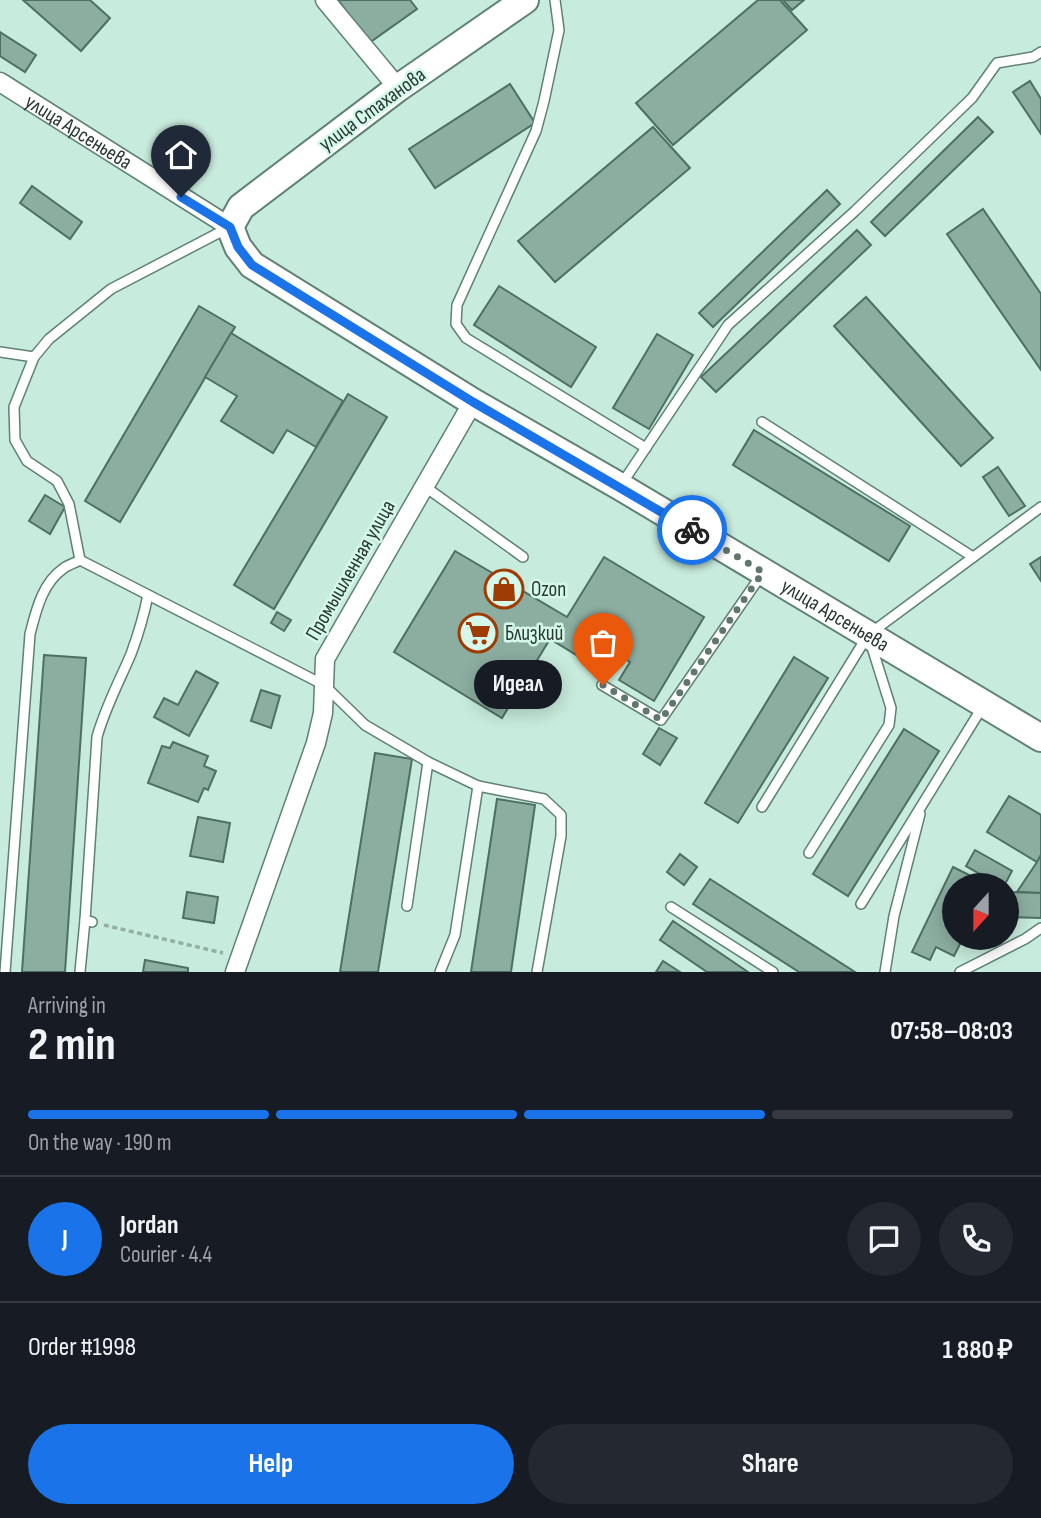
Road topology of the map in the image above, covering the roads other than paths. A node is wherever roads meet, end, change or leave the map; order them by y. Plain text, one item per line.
1 (325, 0) edge
2 (526, 0) edge
3 (555, 0) edge
4 (1041, 52) edge
5 (0, 82) edge
6 (398, 88) junction
7 (230, 227) junction
8 (0, 352) edge
9 (34, 356) junction
10 (473, 402) junction
11 (762, 422) dead end
12 (646, 447) junction
13 (424, 486) junction
14 (621, 487) junction
15 (1041, 507) edge
16 (523, 557) dead end
17 (973, 557) junction
18 (80, 560) junction
19 (763, 572) junction
20 (148, 595) junction
21 (868, 635) junction
22 (324, 685) junction
23 (603, 685) dead end
24 (984, 705) junction
25 (1041, 738) edge
26 (428, 762) junction
27 (478, 786) junction
28 (922, 805) junction
29 (761, 807) dead end
30 (809, 853) dead end
31 (861, 904) dead end
32 (407, 906) dead end
33 (671, 907) dead end
34 (1041, 928) edge
35 (238, 965) edge
36 (5, 972) edge
37 (80, 972) edge
38 (440, 972) edge
39 (537, 972) edge
40 (772, 972) edge
41 (885, 972) edge
42 (960, 972) edge

1 - 6 street
2 - 6 street, улица Стаханова
3 - 12 lane
4 - 12 lane
5 - 7 street, улица Арсеньева
6 - 7 street, улица Стаханова
7 - 9 lane
7 - 10 street, улица Арсеньева
8 - 9 lane
9 - 18 lane
10 - 13 street, Промышленная улица
10 - 14 street, улица Арсеньева
11 - 17 lane
12 - 14 lane
13 - 16 lane
13 - 22 street, Промышленная улица
14 - 19 street, улица Арсеньева
15 - 17 lane
17 - 21 lane
18 - 20 lane
18 - 36 lane
19 - 21 street, улица Арсеньева
19 - 23 lane
20 - 22 lane
20 - 37 lane
21 - 24 street, улица Арсеньева
21 - 29 lane
21 - 30 lane
22 - 26 lane
22 - 35 street, Промышленная улица
24 - 25 street, улица Арсеньева
24 - 28 lane
26 - 27 lane
26 - 32 lane
27 - 38 lane
27 - 39 lane
28 - 31 lane
28 - 41 lane
33 - 40 lane
34 - 42 lane

